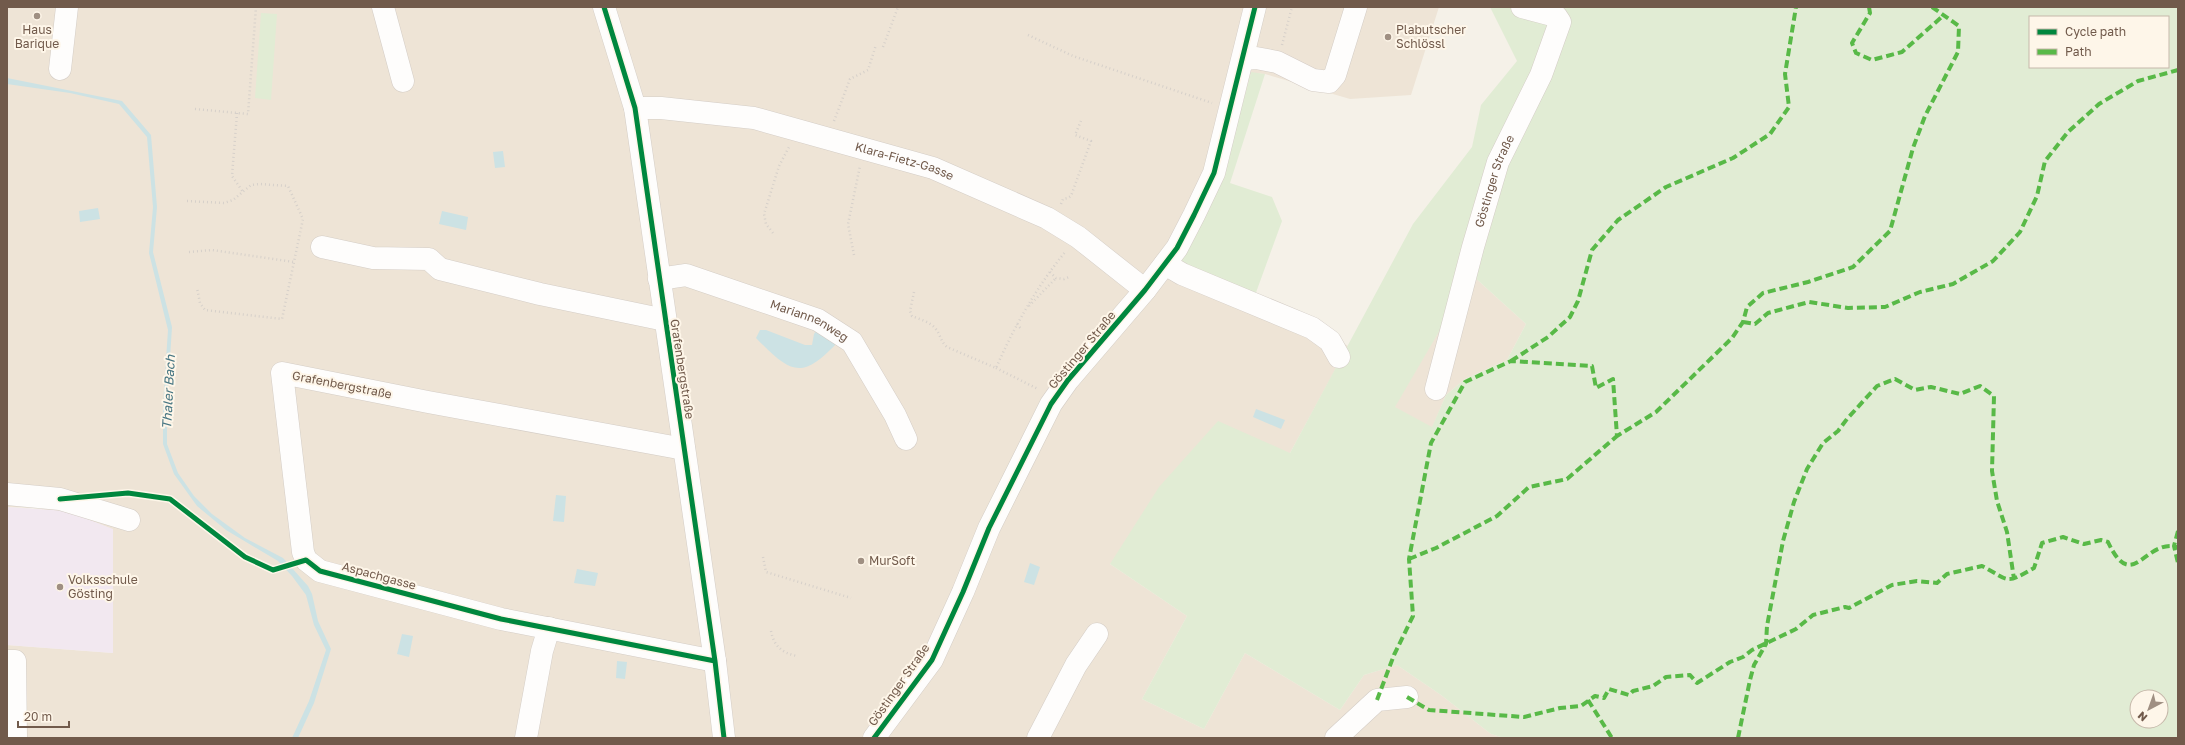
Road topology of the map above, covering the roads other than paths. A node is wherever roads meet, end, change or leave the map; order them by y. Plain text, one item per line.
1 (68, 7) edge
2 (382, 7) edge
3 (604, 7) edge
4 (1256, 7) edge
5 (1356, 7) edge
6 (1522, 7) edge
7 (1244, 59) junction
8 (60, 70) dead end
9 (403, 81) dead end
10 (635, 108) junction
11 (322, 247) dead end
12 (1165, 264) junction
13 (659, 279) junction
14 (1146, 290) junction
15 (665, 320) junction
16 (1339, 357) dead end
17 (282, 373) joint
18 (1436, 390) dead end
19 (906, 439) dead end
20 (684, 449) junction
21 (7, 494) edge
22 (129, 520) dead end
23 (549, 628) junction
24 (1097, 634) dead end
25 (7, 661) edge
26 (715, 661) junction
27 (1407, 696) dead end
28 (1344, 736) edge
29 (16, 738) edge
30 (526, 738) edge
31 (724, 738) edge
32 (874, 738) edge
33 (1038, 738) edge

1 - 8 street
2 - 9 street
3 - 10 street, Grafenbergstraße
4 - 7 street, Göstinger Straße
5 - 7 street
6 - 18 street, Göstinger Straße
7 - 12 street, Göstinger Straße
10 - 13 street, Grafenbergstraße
10 - 14 street, Klara-Fietz-Gasse
11 - 15 street
12 - 14 street, Göstinger Straße
12 - 16 street
13 - 15 street, Grafenbergstraße
13 - 19 street, Mariannenweg
14 - 32 street, Göstinger Straße
15 - 20 street, Grafenbergstraße
17 - 20 street, Grafenbergstraße
17 - 23 street, Aspachgasse
20 - 26 street, Grafenbergstraße
21 - 22 street
23 - 26 street, Aspachgasse
23 - 30 street
24 - 33 street
25 - 29 street
26 - 31 street, Grafenbergstraße
27 - 28 street

